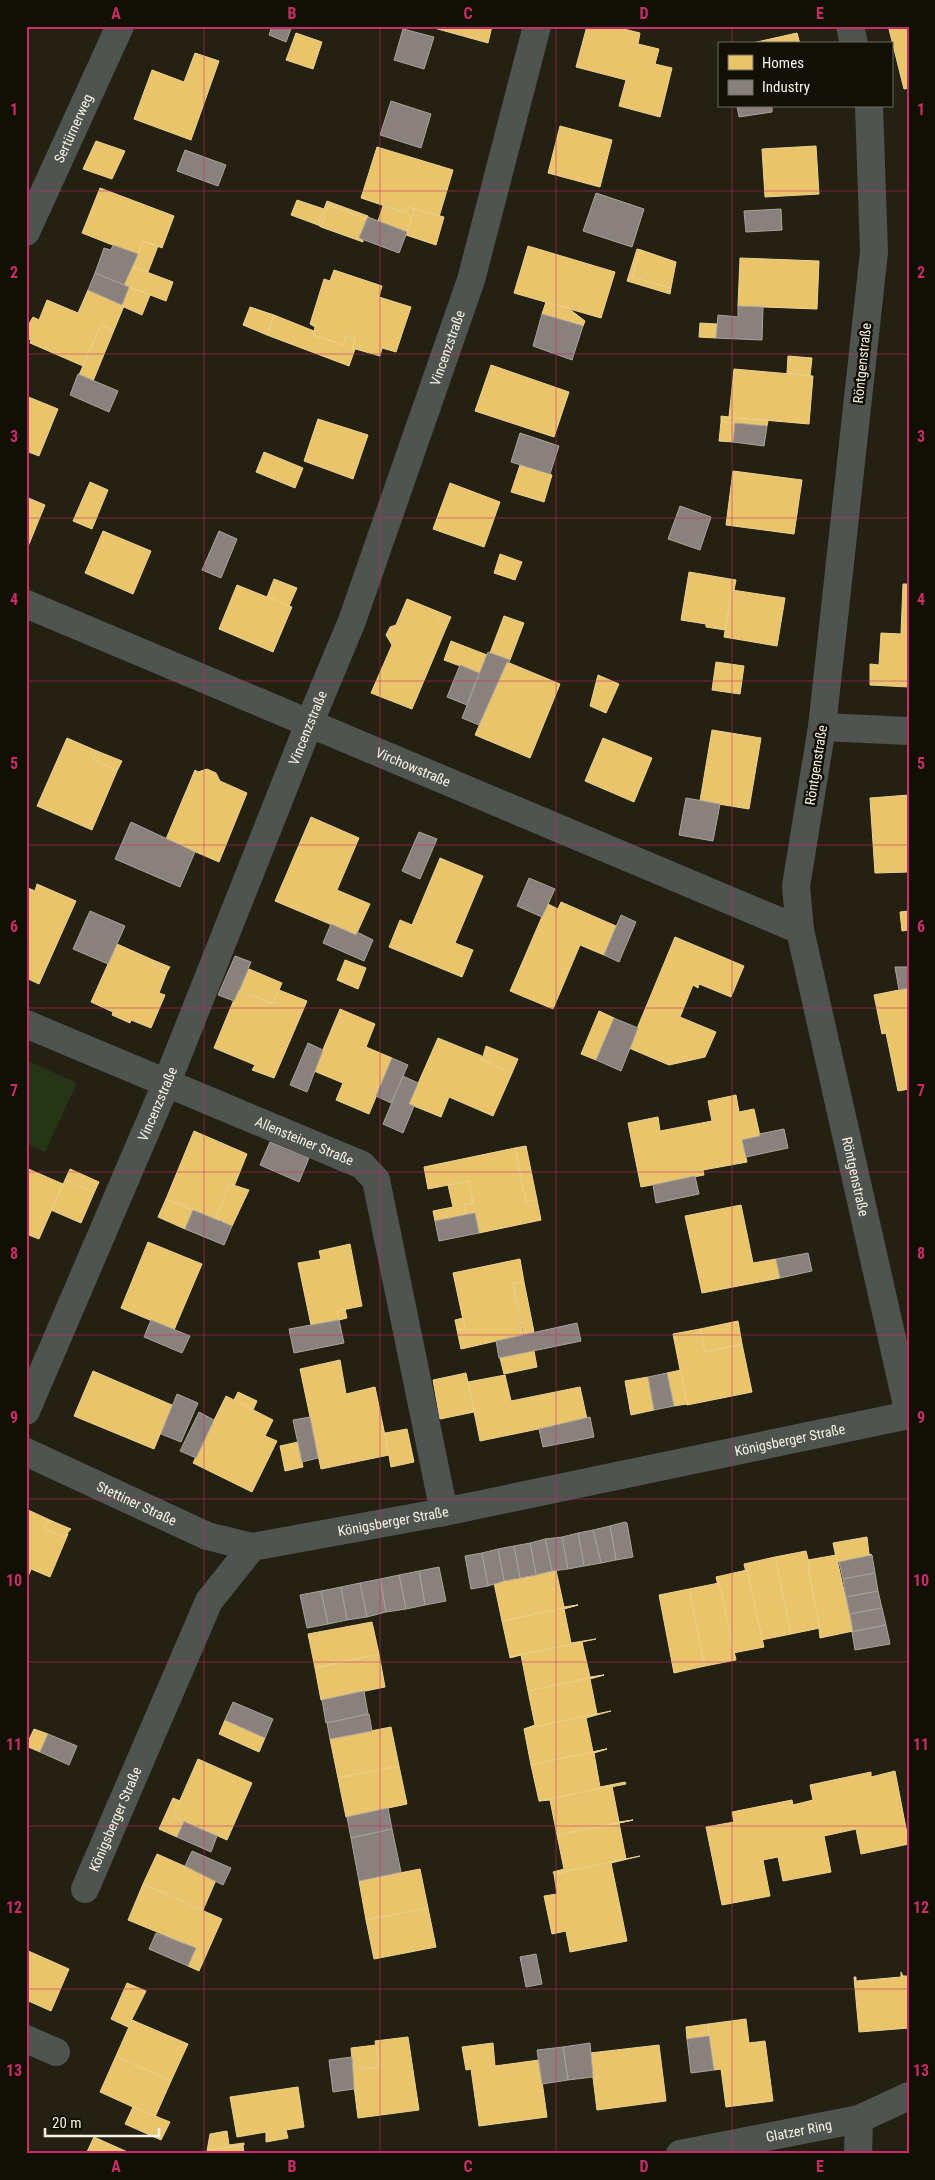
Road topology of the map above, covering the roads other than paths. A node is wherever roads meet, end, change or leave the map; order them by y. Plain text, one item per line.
1 (120, 26) edge
2 (537, 26) edge
3 (850, 26) edge
4 (854, 42) edge
5 (869, 108) edge
6 (26, 232) edge
7 (26, 604) edge
8 (309, 724) junction
9 (822, 726) junction
10 (909, 730) edge
11 (800, 930) junction
12 (26, 1024) edge
13 (167, 1082) junction
14 (26, 1411) edge
15 (909, 1414) edge
16 (26, 1452) edge
17 (444, 1512) junction
18 (252, 1547) junction
19 (85, 1889) dead end
20 (26, 2039) edge
21 (56, 2052) dead end
22 (909, 2096) edge
23 (859, 2119) junction
24 (680, 2154) edge
25 (858, 2154) edge

1 - 6 street, Sertürnerweg
2 - 8 street, Vincenzstraße
3 - 4 street
5 - 9 street, Röntgenstraße
7 - 8 street, Virchowstraße
8 - 11 street, Virchowstraße
8 - 13 street, Vincenzstraße
9 - 10 street
9 - 11 street, Röntgenstraße
11 - 15 street, Röntgenstraße
12 - 13 street, Allensteiner Straße
13 - 14 street, Vincenzstraße
13 - 17 street, Allensteiner Straße
15 - 17 street, Königsberger Straße
16 - 18 street, Stettiner Straße
17 - 18 street, Königsberger Straße
18 - 19 street, Königsberger Straße
20 - 21 street
22 - 23 street, Glatzer Ring
23 - 24 street, Glatzer Ring
23 - 25 street

